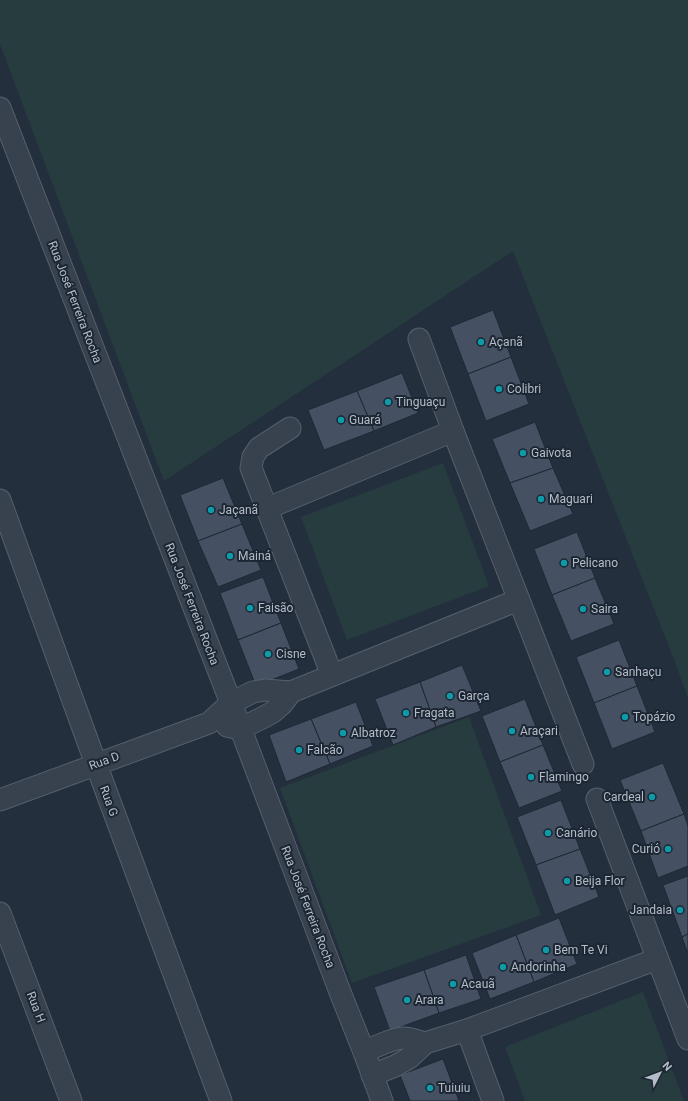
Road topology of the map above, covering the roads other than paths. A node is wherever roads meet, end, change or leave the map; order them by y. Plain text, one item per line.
1 (0, 108) edge
2 (419, 339) dead end
3 (290, 428) dead end
4 (453, 431) junction
5 (0, 500) edge
6 (268, 508) junction
7 (518, 600) junction
8 (332, 675) junction
9 (291, 692) junction
10 (231, 703) junction
11 (209, 723) junction
12 (240, 729) junction
13 (96, 764) junction
14 (583, 764) dead end
15 (597, 799) dead end
16 (0, 800) edge
17 (0, 914) edge
18 (657, 959) junction
19 (467, 1030) junction
20 (688, 1039) edge
21 (426, 1043) junction
22 (364, 1052) junction
23 (372, 1075) junction
24 (71, 1101) edge
25 (221, 1101) edge
26 (382, 1101) edge
27 (493, 1101) edge

1 - 10 street, Rua José Ferreira Rocha
2 - 4 street
3 - 6 street
4 - 6 street
4 - 7 street
5 - 13 street, Rua G
6 - 8 street
7 - 8 street
7 - 14 street
8 - 9 street
9 - 10 street, Rua D
9 - 12 street
10 - 11 street, Rua D
10 - 12 street, Rua José Ferreira Rocha
11 - 12 street
11 - 13 street, Rua D
12 - 22 street, Rua José Ferreira Rocha
13 - 16 street, Rua D
13 - 25 street, Rua G
15 - 18 street
17 - 24 street, Rua H
18 - 19 street
18 - 20 street
19 - 21 street
19 - 27 street
21 - 22 street
21 - 23 street
22 - 23 street, Rua José Ferreira Rocha
23 - 26 street, Rua José Ferreira Rocha

